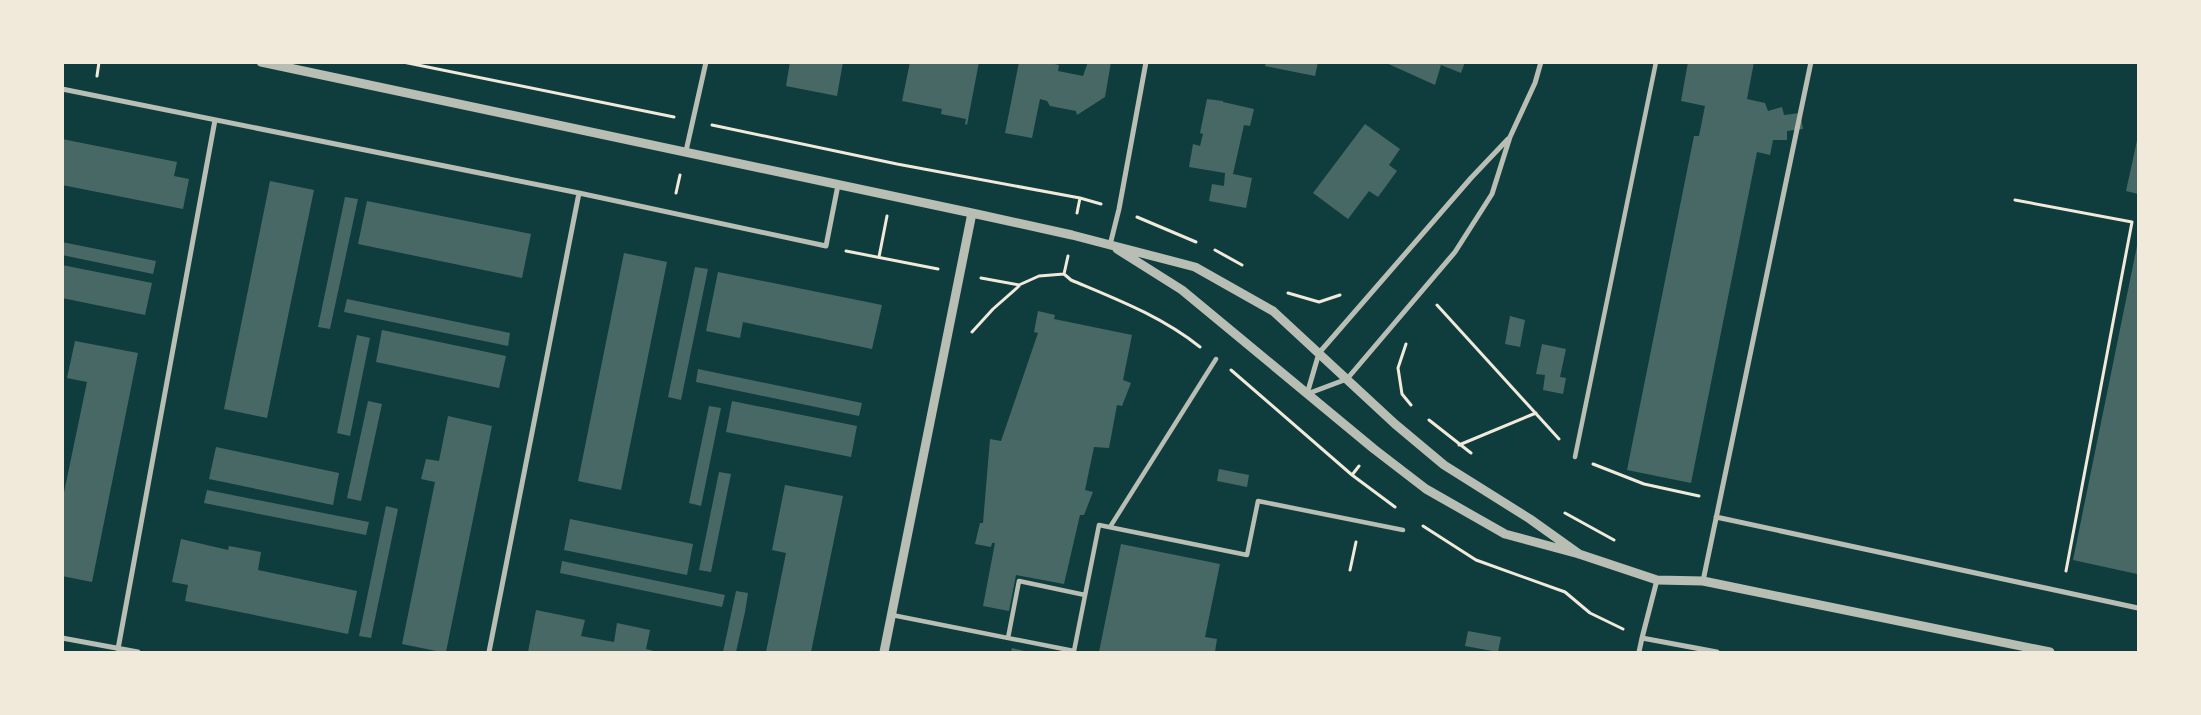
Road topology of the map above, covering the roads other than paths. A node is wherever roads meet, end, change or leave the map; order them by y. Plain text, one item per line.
1 (261, 62) edge
2 (706, 62) edge
3 (1146, 62) edge
4 (1541, 62) edge
5 (1656, 62) edge
6 (1811, 62) edge
7 (62, 89) edge
8 (215, 120) junction
9 (1510, 137) junction
10 (686, 151) junction
11 (838, 185) junction
12 (579, 193) junction
13 (972, 213) junction
14 (1110, 245) junction
15 (1319, 353) junction
16 (1216, 359) road end
17 (1348, 379) junction
18 (1307, 394) junction
19 (1575, 457) road end
20 (1716, 518) junction
21 (1110, 527) junction
22 (1403, 530) dead end
23 (1579, 554) junction
24 (1657, 580) junction
25 (1703, 581) junction
26 (1085, 594) junction
27 (2138, 608) edge
28 (892, 615) junction
29 (62, 638) edge
30 (1008, 638) junction
31 (1642, 638) junction
32 (118, 649) junction
33 (138, 652) edge
34 (489, 652) edge
35 (884, 652) edge
36 (1639, 652) edge
37 (1717, 652) edge
38 (2050, 652) edge

1 - 10 street
2 - 10 street
3 - 14 street
4 - 9 street
5 - 19 street
6 - 20 street
7 - 8 street
8 - 12 street
8 - 32 street
9 - 15 street
9 - 17 street
10 - 11 street
11 - 12 street
11 - 13 street
12 - 34 street
13 - 14 street
13 - 28 street
14 - 15 street
14 - 18 street
15 - 17 street
15 - 18 street
16 - 21 street
17 - 18 street
17 - 23 street
18 - 23 street
20 - 25 street
20 - 27 street
21 - 22 street
21 - 26 street
23 - 24 street
24 - 25 street
24 - 31 street
25 - 38 street
26 - 30 street
26 - 30 street
28 - 30 street
28 - 35 street
29 - 32 street
31 - 36 street
31 - 37 street
32 - 33 street

